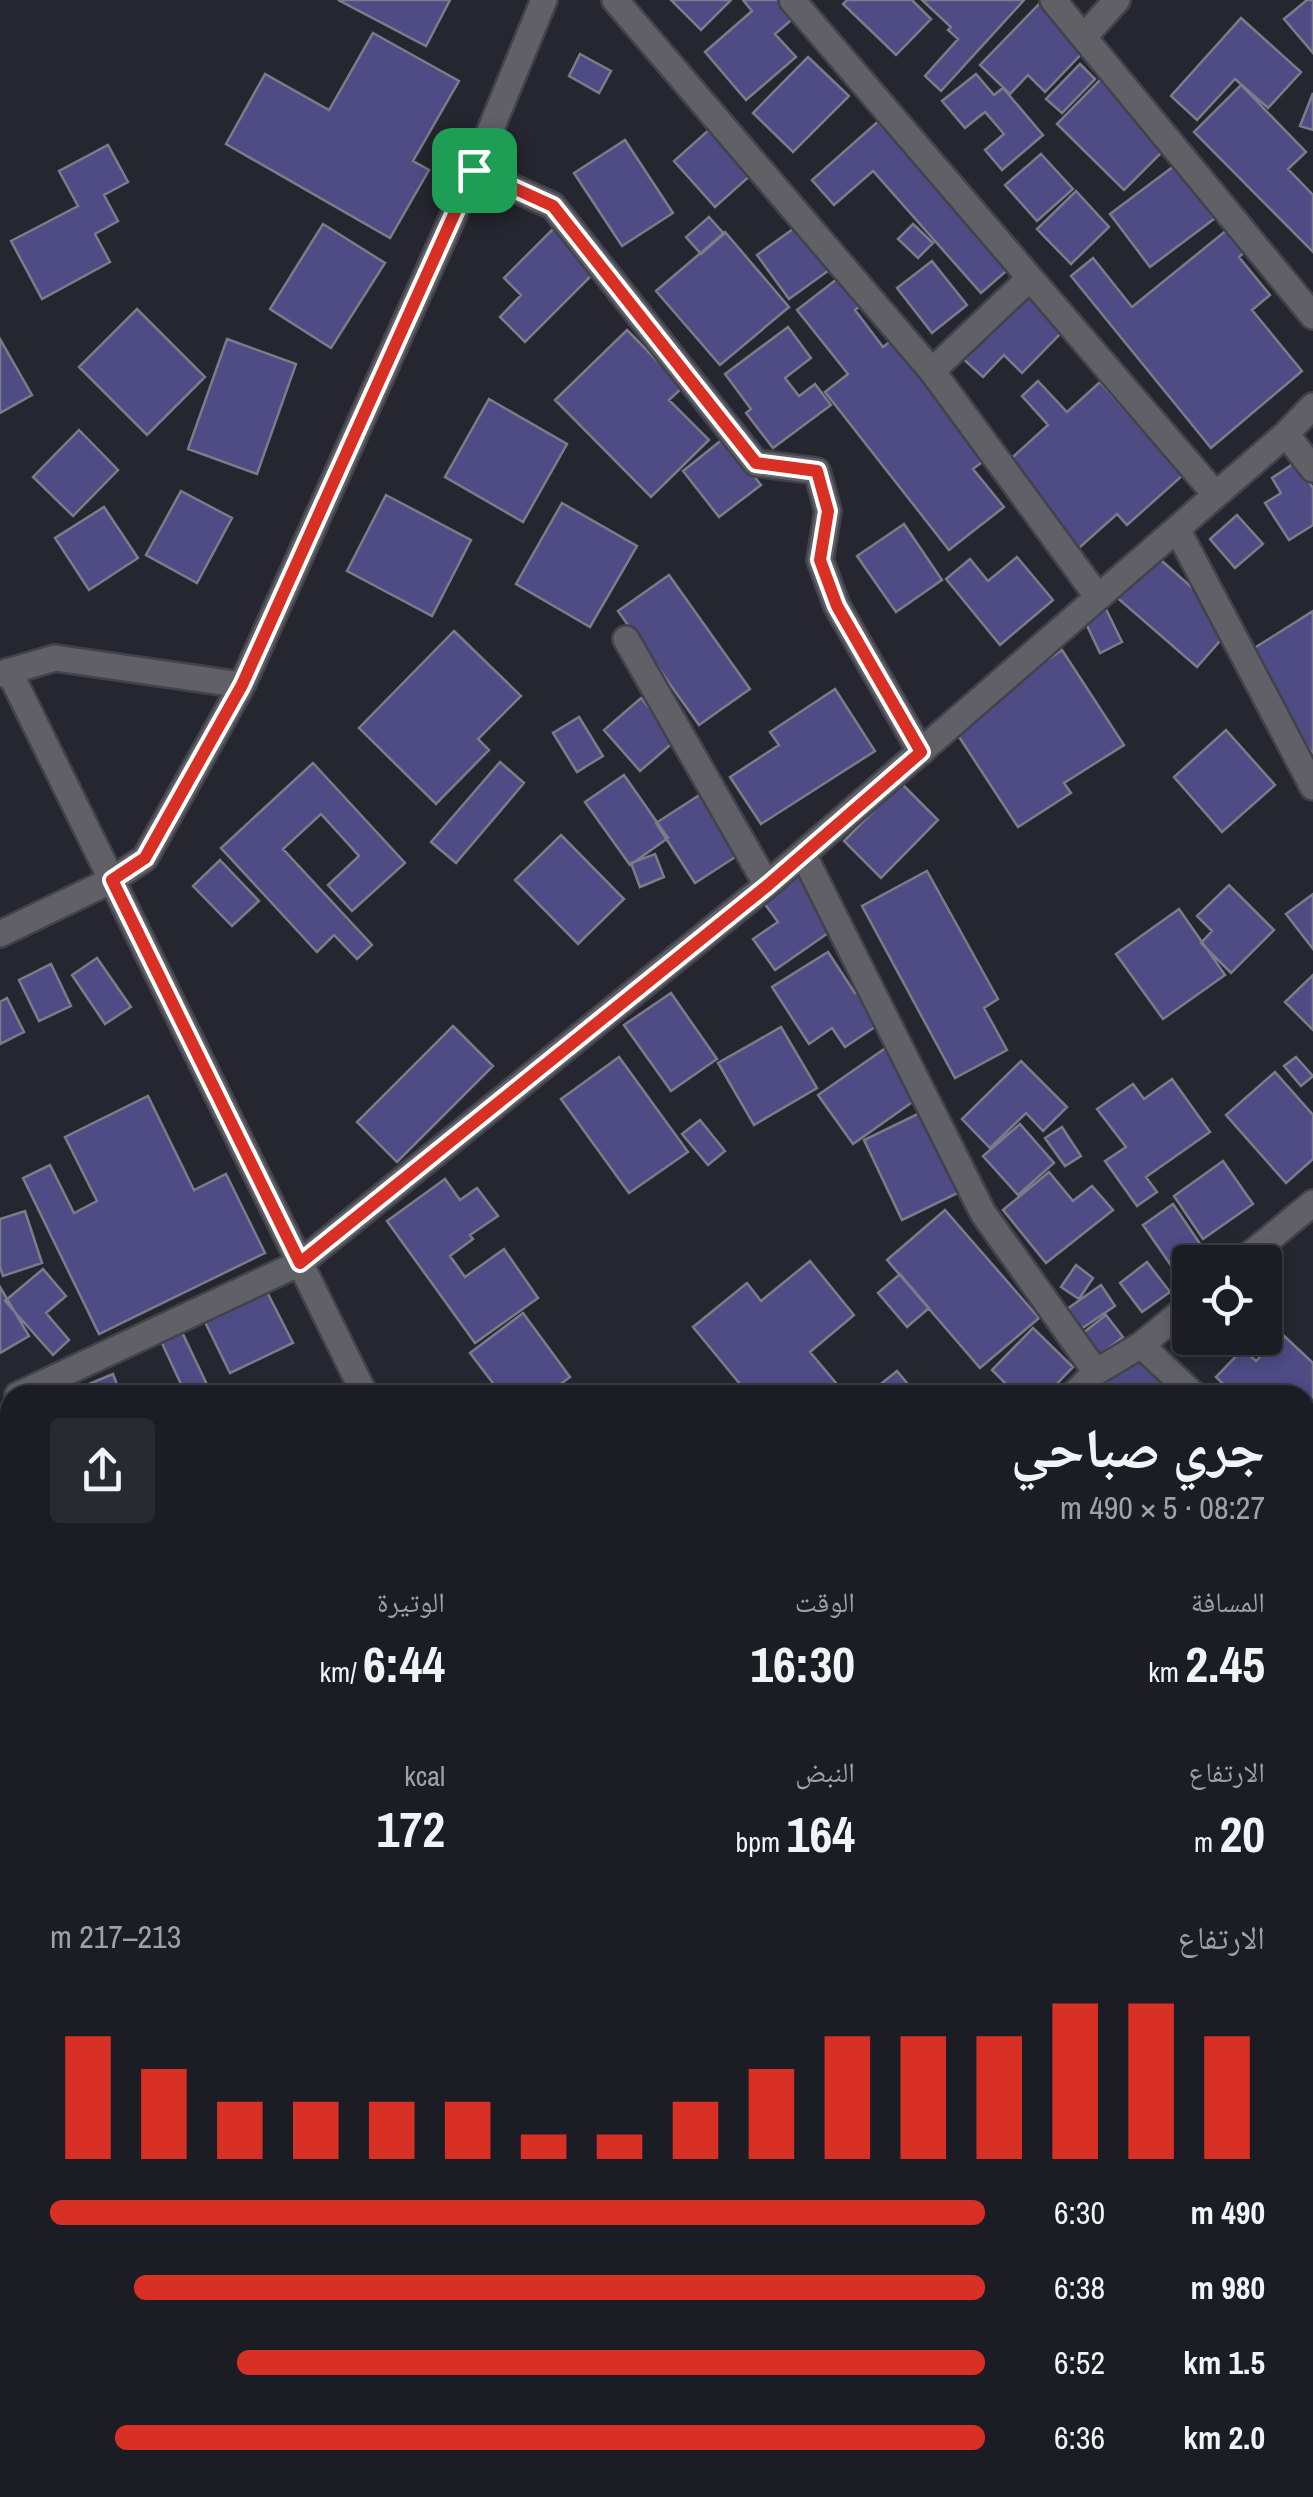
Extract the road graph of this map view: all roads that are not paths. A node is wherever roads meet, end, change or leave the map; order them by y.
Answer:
1 (544, 0) edge
2 (615, 0) edge
3 (792, 0) edge
4 (1053, 0) edge
5 (1117, 0) edge
6 (1084, 37) junction
7 (474, 170) junction
8 (1030, 278) junction
9 (1313, 316) edge
10 (932, 371) junction
11 (1313, 406) edge
12 (1286, 434) junction
13 (1313, 469) edge
14 (1216, 495) junction
15 (1177, 528) junction
16 (1098, 597) junction
17 (626, 639) dead end
18 (5, 673) edge
19 (242, 685) junction
20 (921, 752) junction
21 (1313, 788) edge
22 (804, 854) junction
23 (112, 880) junction
24 (768, 885) junction
25 (0, 934) edge
26 (1313, 1203) edge
27 (1262, 1245) edge
28 (300, 1263) junction
29 (1172, 1319) edge
30 (1140, 1345) junction
31 (1096, 1372) junction
32 (39, 1385) edge
33 (360, 1385) edge
34 (1083, 1385) edge
35 (1183, 1385) edge

1 - 7 street
2 - 10 street
3 - 8 street
4 - 6 street
5 - 6 street
6 - 9 street
7 - 19 street
7 - 20 street
8 - 10 street
8 - 14 street
10 - 16 street
11 - 12 street
12 - 13 street
12 - 14 street
14 - 15 street
15 - 16 street
15 - 21 street
16 - 20 street
17 - 24 street
18 - 19 street
18 - 23 street
19 - 23 street
20 - 22 street
22 - 24 street
22 - 31 street
23 - 25 street
23 - 28 street
24 - 28 street
26 - 27 street
28 - 32 street
28 - 33 street
29 - 30 street
30 - 31 street
30 - 35 street
31 - 34 street

